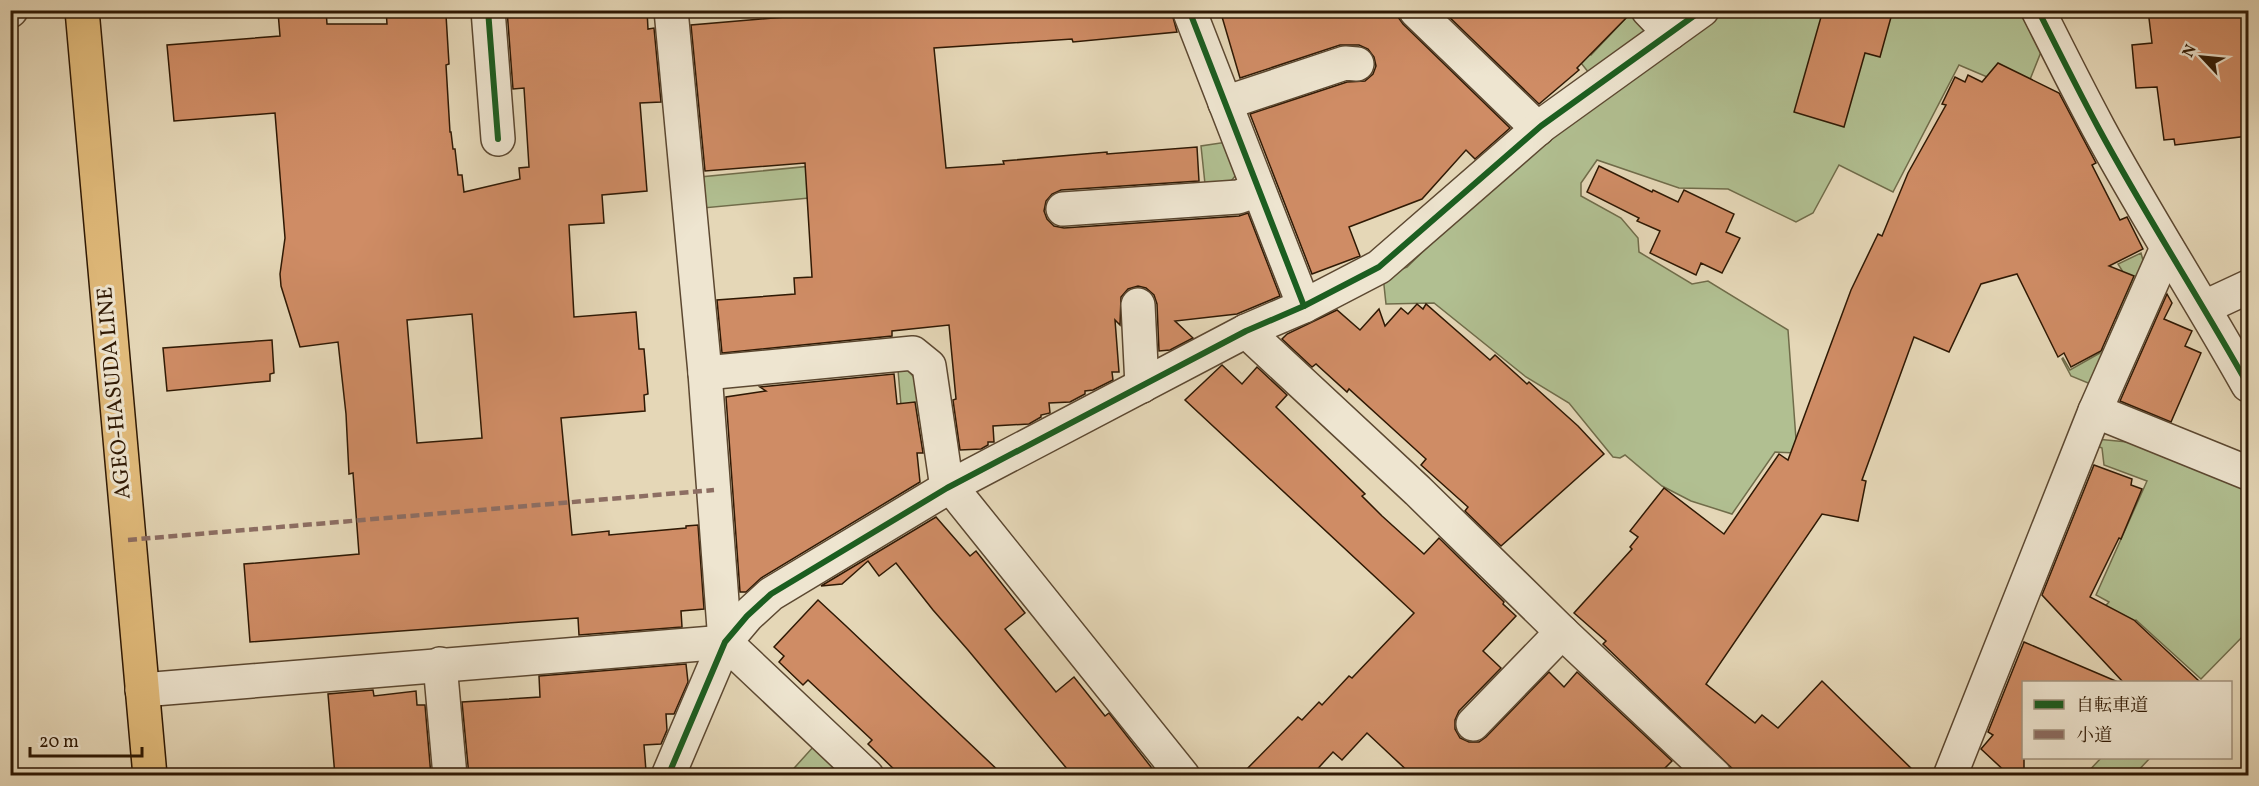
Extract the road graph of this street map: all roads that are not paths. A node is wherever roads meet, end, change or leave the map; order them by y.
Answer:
1 (82, 10) edge
2 (488, 10) edge
3 (671, 10) edge
4 (1189, 10) edge
5 (1702, 10) edge
6 (2038, 10) edge
7 (1416, 11) edge
8 (1659, 22) edge
9 (1357, 64) dead end
10 (1225, 103) junction
11 (1538, 129) junction
12 (498, 139) dead end
13 (1258, 190) junction
14 (1063, 209) dead end
15 (2167, 248) junction
16 (2248, 287) edge
17 (1138, 305) dead end
18 (1304, 306) junction
19 (2205, 307) junction
20 (1246, 331) junction
21 (705, 373) junction
22 (2248, 385) edge
23 (1142, 386) junction
24 (2095, 411) junction
25 (2248, 473) edge
26 (949, 487) junction
27 (1562, 632) junction
28 (725, 642) junction
29 (440, 664) junction
30 (142, 690) junction
31 (1473, 724) dead end
32 (1710, 774) edge
33 (667, 775) edge
34 (150, 776) edge
35 (450, 776) edge
36 (867, 776) edge
37 (1183, 776) edge
38 (1950, 776) edge

1 - 30 main road, AGEO-HASUDA LINE
2 - 12 street
3 - 21 street
4 - 10 street
5 - 8 street
6 - 15 street
7 - 11 street
8 - 11 street
9 - 10 street
10 - 13 street
11 - 18 street
13 - 14 street
13 - 18 street
15 - 19 street
15 - 24 street
16 - 19 street
17 - 23 street
18 - 20 street
19 - 22 street
20 - 23 street
20 - 27 street
21 - 26 street
21 - 28 street
23 - 26 street
24 - 25 street
24 - 38 street
26 - 28 street
26 - 37 street
27 - 31 street
27 - 32 street
28 - 29 street
28 - 33 street
28 - 36 street
29 - 30 street
29 - 35 street
30 - 34 main road, AGEO-HASUDA LINE

